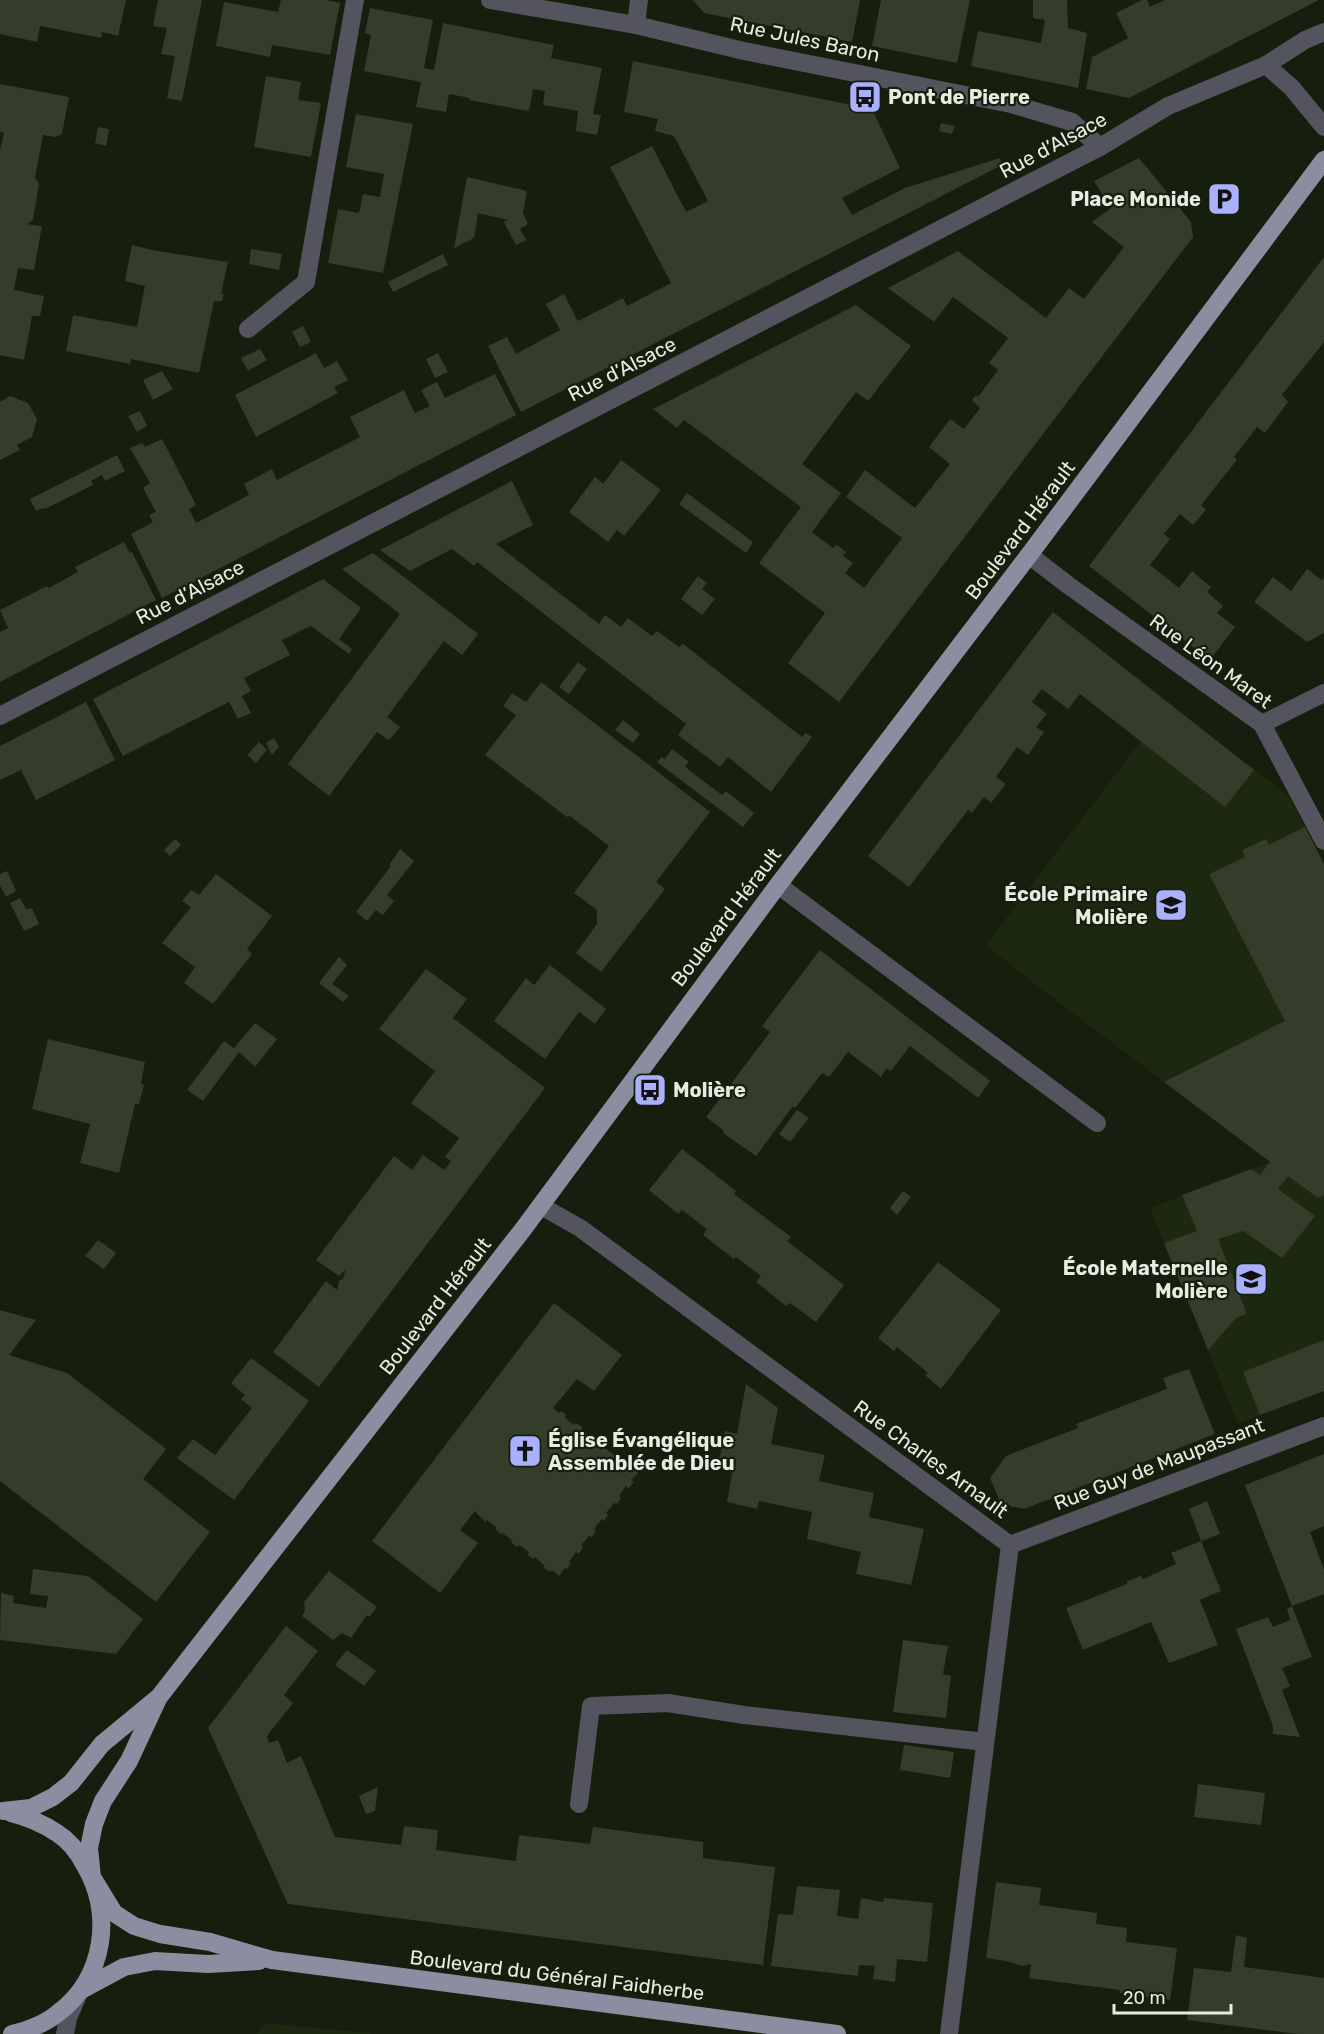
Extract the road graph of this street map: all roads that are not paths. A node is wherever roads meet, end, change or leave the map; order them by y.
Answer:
1 (355, 0) edge
2 (490, 0) edge
3 (639, 0) edge
4 (636, 25) junction
5 (1324, 32) edge
6 (1266, 65) junction
7 (1324, 127) edge
8 (1100, 147) junction
9 (1324, 160) edge
10 (248, 329) dead end
11 (1029, 555) junction
12 (1324, 693) edge
13 (0, 716) edge
14 (1262, 724) junction
15 (1324, 841) edge
16 (777, 885) junction
17 (1097, 1123) dead end
18 (540, 1206) junction
19 (1324, 1426) edge
20 (1010, 1545) junction
21 (159, 1697) junction
22 (985, 1742) junction
23 (579, 1804) dead end
24 (1, 1810) edge
25 (92, 1877) junction
26 (272, 1960) junction
27 (79, 1992) junction
28 (12, 2034) edge
29 (65, 2034) edge
30 (837, 2034) edge
31 (949, 2034) edge

1 - 10 street
2 - 4 street, Rue Jules Baron
3 - 4 street
4 - 8 street, Rue Jules Baron
5 - 6 street, Rue d’Alsace
6 - 7 street
6 - 8 street, Rue d’Alsace
8 - 13 street, Rue d’Alsace
9 - 11 main road, Boulevard Hérault
11 - 14 street, Rue Léon Maret
11 - 16 main road, Boulevard Hérault
12 - 14 street
14 - 15 street, Rue Léon Maret
16 - 17 street
16 - 18 main road, Boulevard Hérault
18 - 20 street, Rue Charles Arnault
18 - 21 main road, Boulevard Hérault
19 - 20 street, Rue Guy de Maupassant
20 - 22 street, Rue Charles Arnault
21 - 24 main road, Boulevard Hérault
21 - 25 main road, Boulevard Hérault
22 - 23 street
22 - 31 street, Rue Charles Arnault
24 - 25 main road
25 - 26 main road, Boulevard du Général Faidherbe
25 - 27 main road
26 - 27 main road, Boulevard du Général Faidherbe
26 - 30 main road, Boulevard du Général Faidherbe
27 - 28 main road
27 - 29 street

